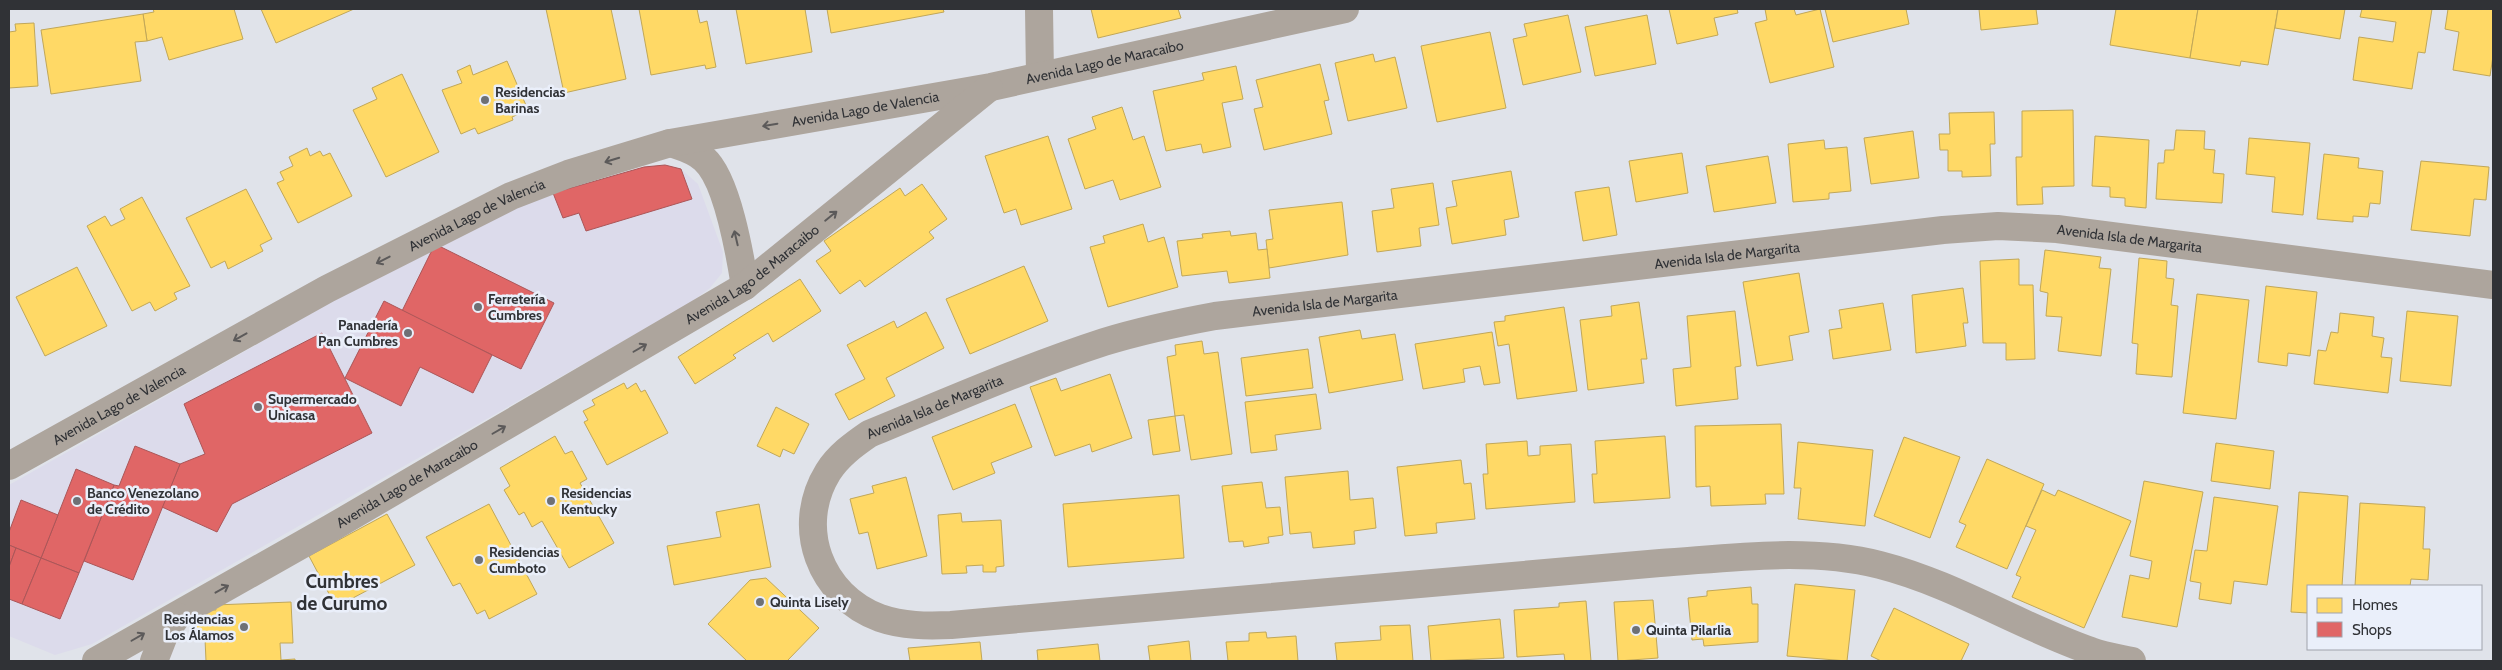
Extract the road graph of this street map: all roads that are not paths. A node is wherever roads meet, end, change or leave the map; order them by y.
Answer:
1 (1039, 9) edge
2 (1345, 9) edge
3 (1040, 76) junction
4 (991, 87) junction
5 (670, 143) junction
6 (745, 286) junction
7 (2493, 286) edge
8 (9, 466) edge
9 (179, 613) junction
10 (96, 661) edge
11 (154, 661) edge
12 (2132, 661) edge

1 - 3 street
2 - 3 street, Avenida Lago de Maracaibo
3 - 4 street, Avenida Lago de Maracaibo
4 -> 5 street, Avenida Lago de Valencia
6 -> 4 street, Avenida Lago de Maracaibo
6 -> 5 street
5 -> 8 street, Avenida Lago de Valencia
9 -> 6 street, Avenida Lago de Maracaibo
7 - 12 street, Avenida Isla de Margarita
10 -> 9 street, Avenida Lago de Maracaibo
9 - 11 street, Avenida Lago de Maracaibo

